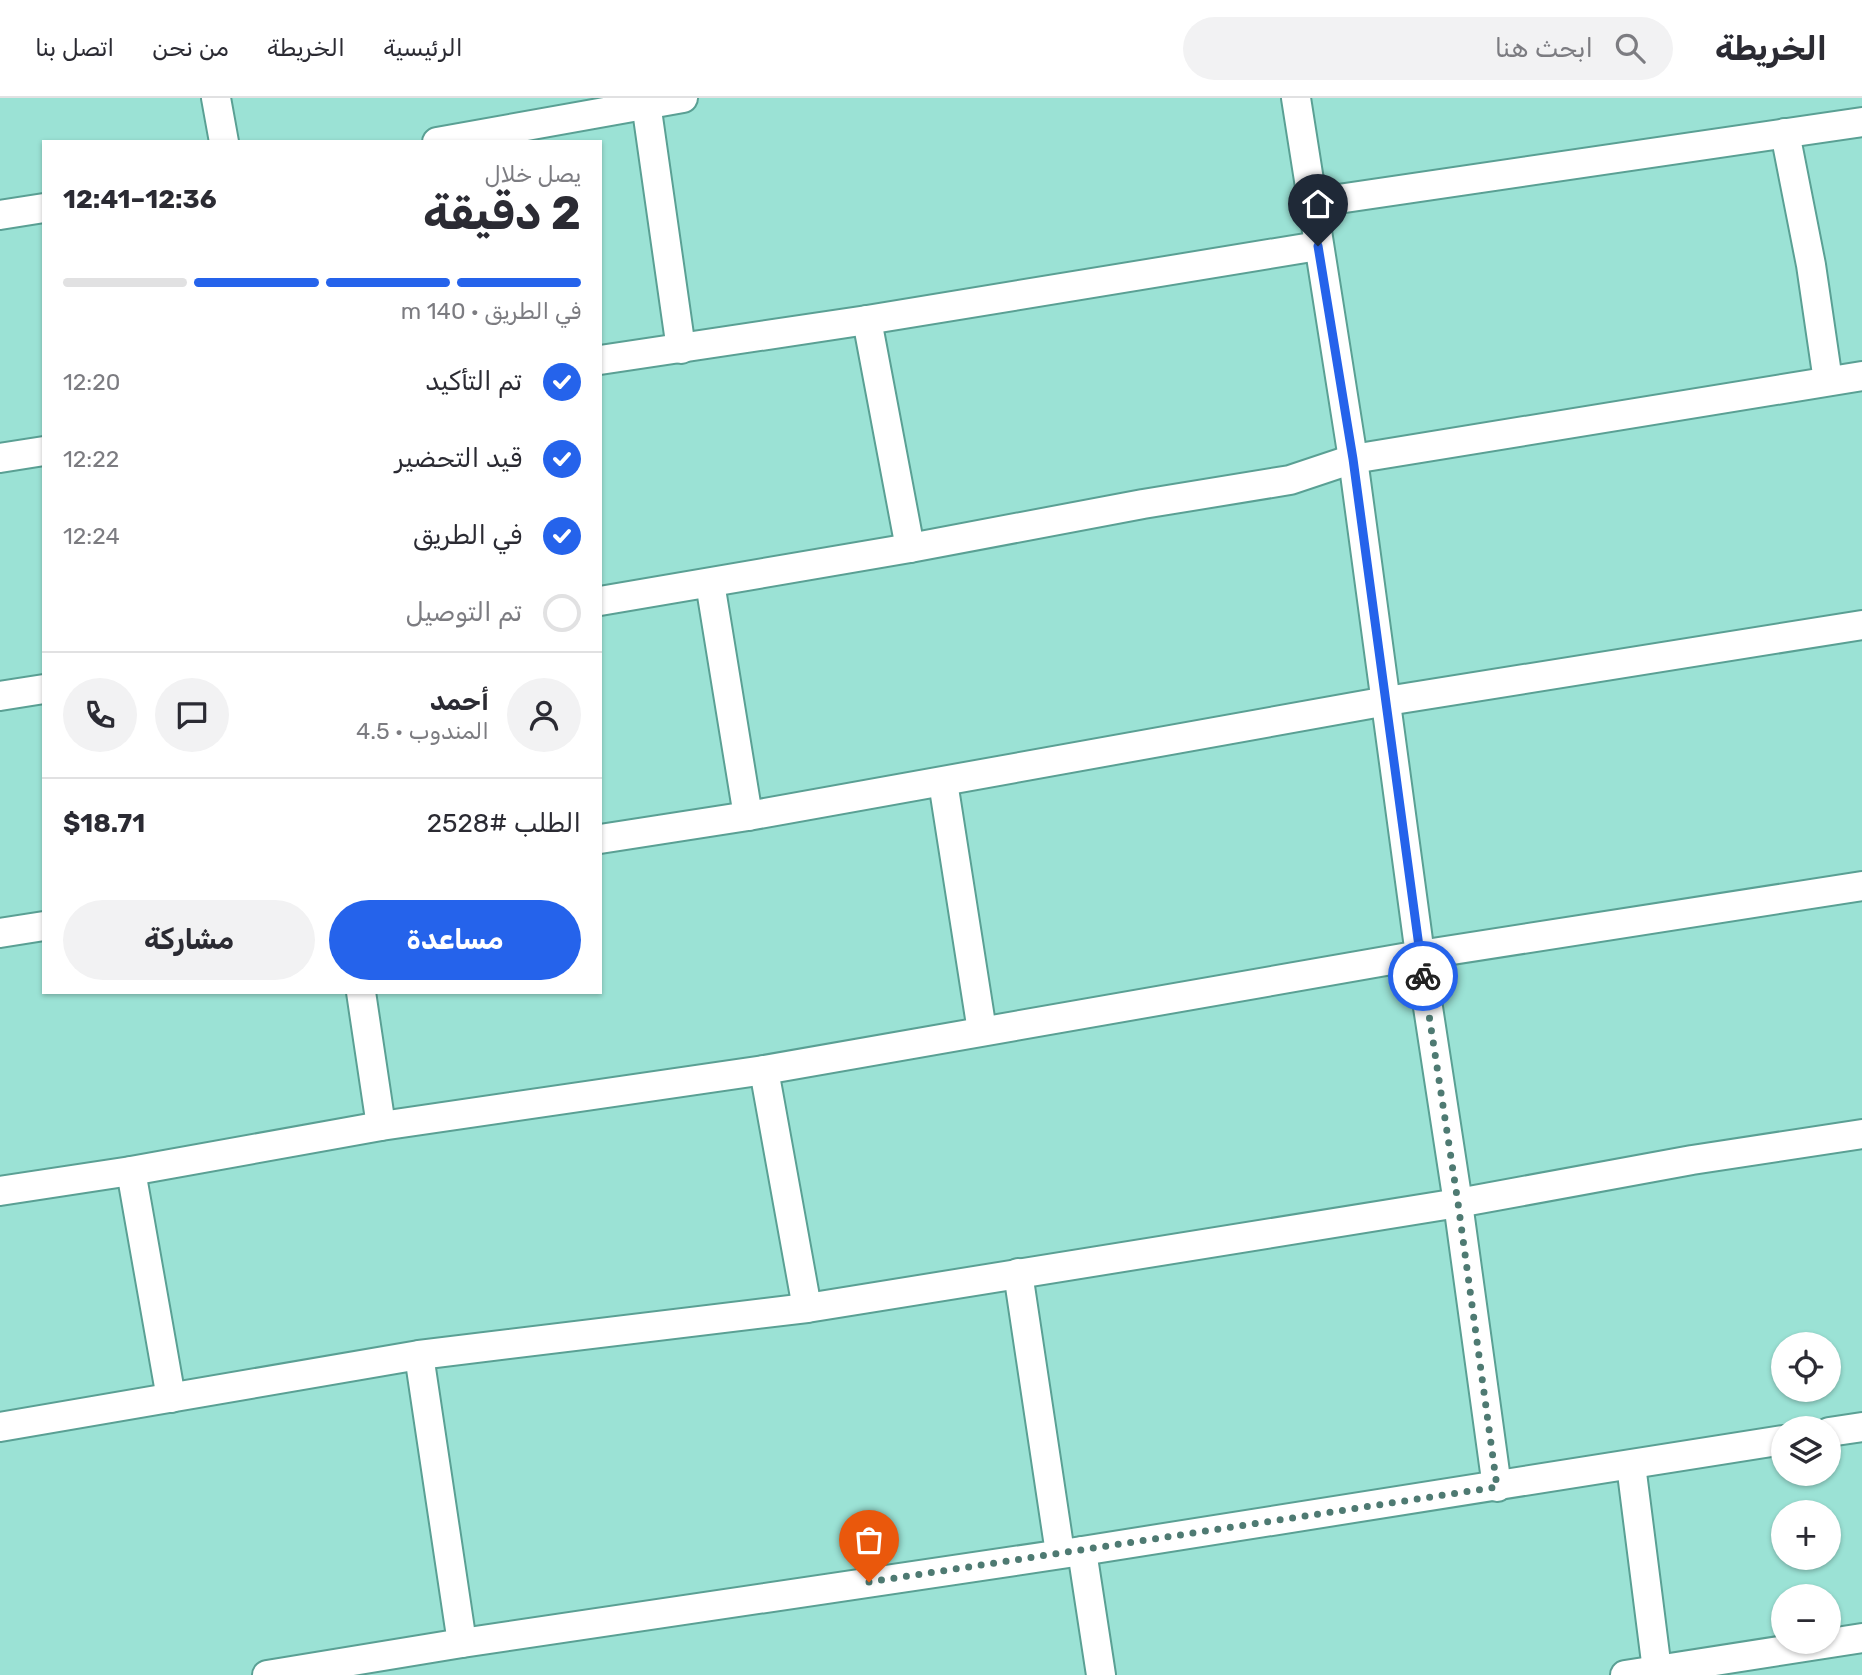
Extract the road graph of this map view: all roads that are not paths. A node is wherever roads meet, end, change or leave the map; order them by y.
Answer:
1 (216, 98) edge
2 (683, 98) edge
3 (1296, 98) edge
4 (646, 103) junction
5 (1862, 122) edge
6 (1785, 133) junction
7 (224, 140) edge
8 (453, 140) edge
9 (1311, 203) junction
10 (42, 208) edge
11 (0, 215) edge
12 (1318, 246) junction
13 (867, 320) junction
14 (681, 349) junction
15 (602, 360) edge
16 (1862, 376) edge
17 (1828, 381) junction
18 (42, 451) edge
19 (0, 458) edge
20 (1353, 459) junction
21 (910, 548) junction
22 (710, 583) junction
23 (602, 601) edge
24 (1862, 625) edge
25 (42, 689) edge
26 (0, 696) edge
27 (1387, 701) junction
28 (943, 782) junction
29 (748, 816) junction
30 (602, 839) edge
31 (1862, 886) edge
32 (42, 926) edge
33 (0, 933) edge
34 (1420, 954) junction
35 (361, 994) edge
36 (982, 1031) junction
37 (764, 1070) junction
38 (381, 1126) junction
39 (1862, 1134) edge
40 (131, 1171) junction
41 (0, 1191) edge
42 (1458, 1203) junction
43 (1018, 1273) junction
44 (807, 1308) junction
45 (419, 1356) junction
46 (171, 1398) junction
47 (0, 1427) edge
48 (1862, 1427) edge
49 (1841, 1430) edge
50 (1771, 1442) edge
51 (1631, 1465) junction
52 (1497, 1487) junction
53 (1071, 1552) junction
54 (1862, 1638) edge
55 (462, 1643) junction
56 (1657, 1670) junction
57 (267, 1675) edge
58 (1101, 1675) edge
59 (1625, 1675) edge

1 - 7 street
2 - 4 street
3 - 9 street
4 - 8 street
4 - 14 street
5 - 6 street
6 - 9 street
6 - 17 street
9 - 12 street
10 - 11 street
12 - 13 street
12 - 20 street
13 - 14 street
13 - 21 street
14 - 15 street
16 - 17 street
17 - 20 street
18 - 19 street
20 - 21 street
20 - 27 street
21 - 22 street
22 - 23 street
22 - 29 street
24 - 27 street
25 - 26 street
27 - 28 street
27 - 34 street
28 - 29 street
28 - 36 street
29 - 30 street
31 - 34 street
32 - 33 street
34 - 36 street
34 - 42 street
35 - 38 street
36 - 37 street
37 - 38 street
37 - 44 street
38 - 40 street
39 - 42 street
40 - 41 street
40 - 46 street
42 - 43 street
42 - 52 street
43 - 44 street
43 - 53 street
44 - 45 street
45 - 46 street
45 - 55 street
46 - 47 street
48 - 49 street
50 - 51 street
51 - 52 street
51 - 56 street
52 - 53 street
53 - 55 street
53 - 58 street
54 - 56 street
55 - 57 street
56 - 59 street

